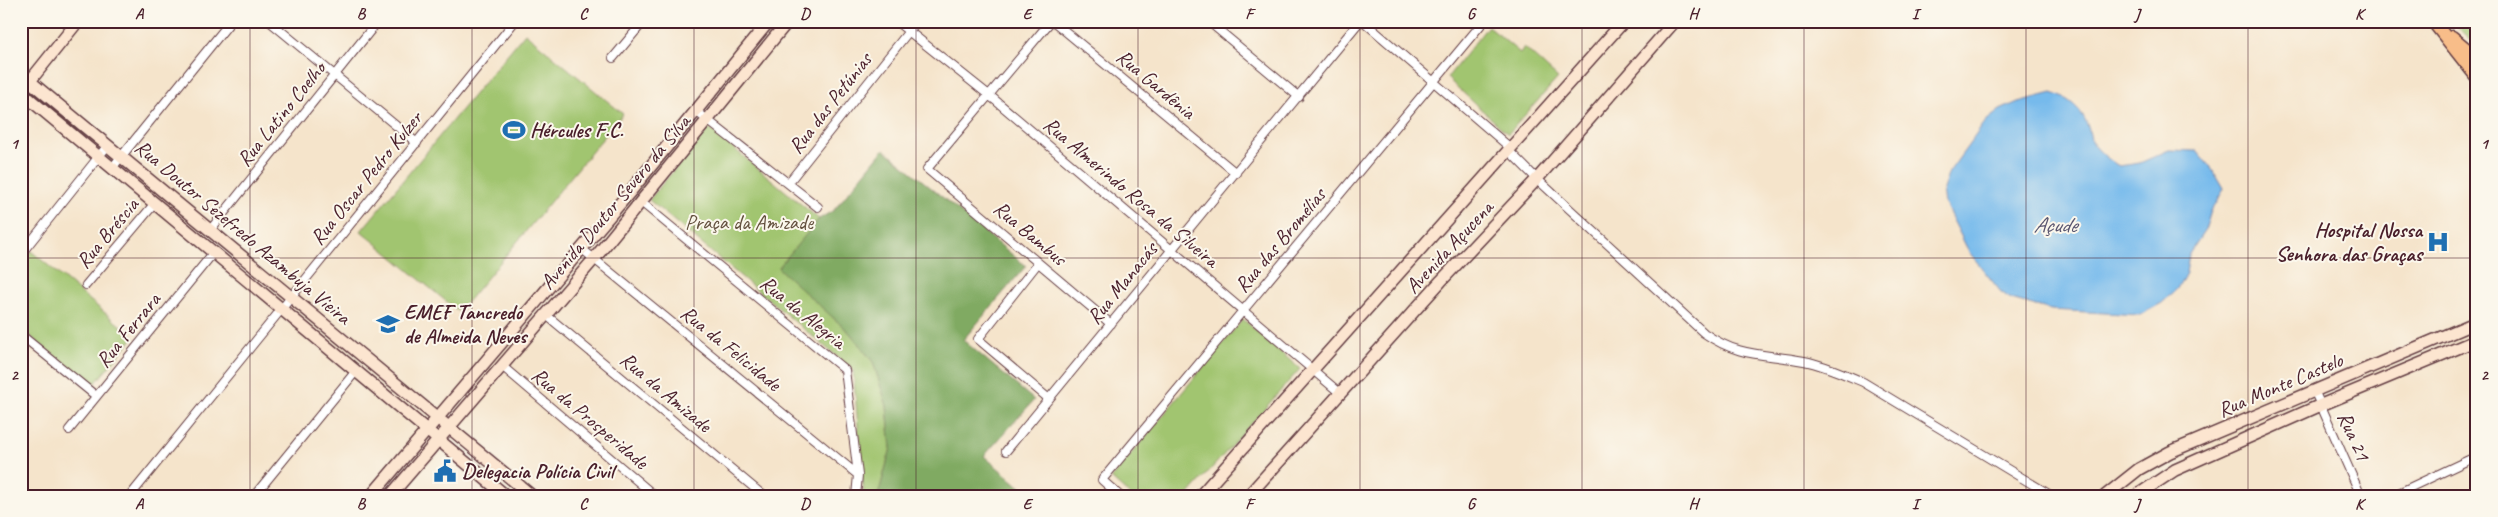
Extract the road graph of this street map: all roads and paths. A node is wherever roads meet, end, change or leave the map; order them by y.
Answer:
1 (78, 21) edge
2 (230, 21) edge
3 (268, 21) edge
4 (378, 21) edge
5 (515, 21) edge
6 (644, 21) edge
7 (769, 21) edge
8 (788, 21) edge
9 (896, 21) edge
10 (916, 21) edge
11 (1052, 21) edge
12 (1208, 21) edge
13 (1362, 21) edge
14 (1484, 21) edge
15 (1624, 21) edge
16 (1675, 21) edge
17 (2435, 23) edge
18 (908, 31) junction
19 (613, 58) dead end
20 (2477, 58) edge
21 (334, 75) junction
22 (26, 77) edge
23 (2477, 77) edge
24 (1434, 80) junction
25 (21, 92) edge
26 (989, 96) junction
27 (1299, 97) junction
28 (696, 111) junction
29 (708, 120) junction
30 (416, 143) junction
31 (108, 145) junction
32 (1510, 152) junction
33 (122, 156) junction
34 (98, 157) junction
35 (112, 168) junction
36 (1236, 173) junction
37 (1537, 180) junction
38 (789, 182) junction
39 (641, 202) junction
40 (155, 203) junction
41 (818, 207) dead end
42 (211, 230) junction
43 (582, 248) junction
44 (1172, 249) junction
45 (214, 252) junction
46 (21, 254) edge
47 (594, 259) junction
48 (1038, 263) junction
49 (86, 285) dead end
50 (292, 296) junction
51 (282, 309) junction
52 (1245, 310) junction
53 (545, 314) junction
54 (2477, 322) edge
55 (1111, 324) junction
56 (21, 335) edge
57 (2477, 340) edge
58 (502, 366) junction
59 (356, 370) junction
60 (1313, 370) junction
61 (2314, 390) junction
62 (1340, 393) junction
63 (96, 396) junction
64 (1049, 399) junction
65 (2321, 405) junction
66 (437, 417) junction
67 (448, 426) junction
68 (69, 430) dead end
69 (427, 430) junction
70 (438, 439) junction
71 (1006, 451) dead end
72 (2477, 456) edge
73 (391, 470) junction
74 (858, 475) junction
75 (403, 479) junction
76 (526, 494) edge
77 (130, 496) edge
78 (254, 496) edge
79 (371, 496) edge
80 (390, 496) edge
81 (506, 496) edge
82 (655, 496) edge
83 (764, 496) edge
84 (856, 496) edge
85 (1120, 496) edge
86 (1200, 496) edge
87 (1248, 496) edge
88 (2052, 496) edge
89 (2105, 496) edge
90 (2136, 496) edge
91 (2361, 496) edge
92 (2392, 496) edge

1 - 22 main road
2 - 33 street
3 - 21 street
4 - 21 street, Rua Latino Coelho
5 - 30 street, Rua Oscar Pedro Kulzer
6 - 19 street
7 - 28 main road, Avenida Doutor Severo da Silva
8 - 29 main road, Avenida Doutor Severo da Silva
9 - 18 street, Rua Almerindo Rosa da Silveira
10 - 18 street, Rua das Petúnias
11 - 26 street
11 - 36 street, Rua Gardênia
12 - 27 street
13 - 24 street
13 - 27 street, Rua Manacás
14 - 24 street, Rua das Bromélias
15 - 32 main road, Avenida Açucena
16 - 37 main road, Avenida Açucena
17 - 20 main road
17 - 23 main road
18 - 26 street, Rua Almerindo Rosa da Silveira
18 - 38 street, Rua das Petúnias
21 - 30 street
21 - 42 street, Rua Latino Coelho
22 - 25 main road
22 - 31 main road, Rua Doutor Sezefredo Azambuja Vieira
24 - 32 street
24 - 52 street, Rua das Bromélias
25 - 34 main road, Rua Doutor Sezefredo Azambuja Vieira
26 - 44 street, Rua Almerindo Rosa da Silveira
26 - 48 street, Rua Bambus
27 - 36 street, Rua Manacás
28 - 29 street
28 - 43 main road, Avenida Doutor Severo da Silva
29 - 38 street
29 - 39 main road, Avenida Doutor Severo da Silva
30 - 50 street, Rua Oscar Pedro Kulzer
31 - 33 main road, Rua Doutor Sezefredo Azambuja Vieira
31 - 34 street
32 - 37 street
32 - 60 main road, Avenida Açucena
33 - 35 street
33 - 42 main road, Rua Doutor Sezefredo Azambuja Vieira
34 - 35 main road, Rua Doutor Sezefredo Azambuja Vieira
34 - 46 street
35 - 40 main road, Rua Doutor Sezefredo Azambuja Vieira
36 - 44 street, Rua Manacás
37 - 62 main road, Avenida Açucena
37 - 88 street
38 - 41 street
39 - 47 main road, Avenida Doutor Severo da Silva
39 - 74 street, Rua da Alegria
40 - 45 main road, Rua Doutor Sezefredo Azambuja Vieira
40 - 49 street, Rua Bréscia
42 - 50 main road, Rua Doutor Sezefredo Azambuja Vieira
43 - 47 street, Rua da Felicidade
43 - 66 main road, Avenida Doutor Severo da Silva
44 - 52 street, Rua Almerindo Rosa da Silveira
44 - 55 street, Rua Manacás
45 - 51 main road, Rua Doutor Sezefredo Azambuja Vieira
45 - 63 street, Rua Ferrara
47 - 53 main road, Avenida Doutor Severo da Silva
47 - 74 street, Rua da Felicidade
48 - 55 street, Rua Bambus
48 - 64 street
50 - 51 street, Rua Oscar Pedro Kulzer
50 - 66 main road, Rua Doutor Sezefredo Azambuja Vieira
51 - 59 main road, Rua Doutor Sezefredo Azambuja Vieira
51 - 77 street, Rua Oscar Pedro Kulzer
52 - 60 street, Rua Almerindo Rosa da Silveira
52 - 85 street, Rua das Bromélias
53 - 58 main road, Avenida Doutor Severo da Silva
53 - 83 street, Rua da Amizade
54 - 61 main road, Rua Monte Castelo
55 - 64 street, Rua Manacás
56 - 63 street
57 - 65 main road, Rua Monte Castelo
58 - 67 main road, Avenida Doutor Severo da Silva
58 - 82 street, Rua da Prosperidade
59 - 69 main road, Rua Doutor Sezefredo Azambuja Vieira
59 - 78 street
60 - 62 street, Rua Almerindo Rosa da Silveira
60 - 86 main road, Avenida Açucena
61 - 65 street, Rua 21
61 - 89 main road, Rua Monte Castelo
62 - 87 main road, Avenida Açucena
63 - 68 street, Rua Ferrara
64 - 71 street, Rua Manacás
65 - 90 main road, Rua Monte Castelo
65 - 91 street, Rua 21
66 - 67 main road, Rua Doutor Sezefredo Azambuja Vieira
66 - 69 main road, Avenida Doutor Severo da Silva
67 - 70 main road, Avenida Doutor Severo da Silva
67 - 76 main road, Rua Doutor Sezefredo Azambuja Vieira
69 - 70 main road, Rua Doutor Sezefredo Azambuja Vieira
69 - 73 main road, Avenida Doutor Severo da Silva
70 - 75 main road, Avenida Doutor Severo da Silva
70 - 81 main road, Rua Doutor Sezefredo Azambuja Vieira
72 - 92 street
73 - 75 main road
73 - 79 main road, Avenida Doutor Severo da Silva
74 - 84 street, Rua da Alegria
75 - 80 main road, Avenida Doutor Severo da Silva

